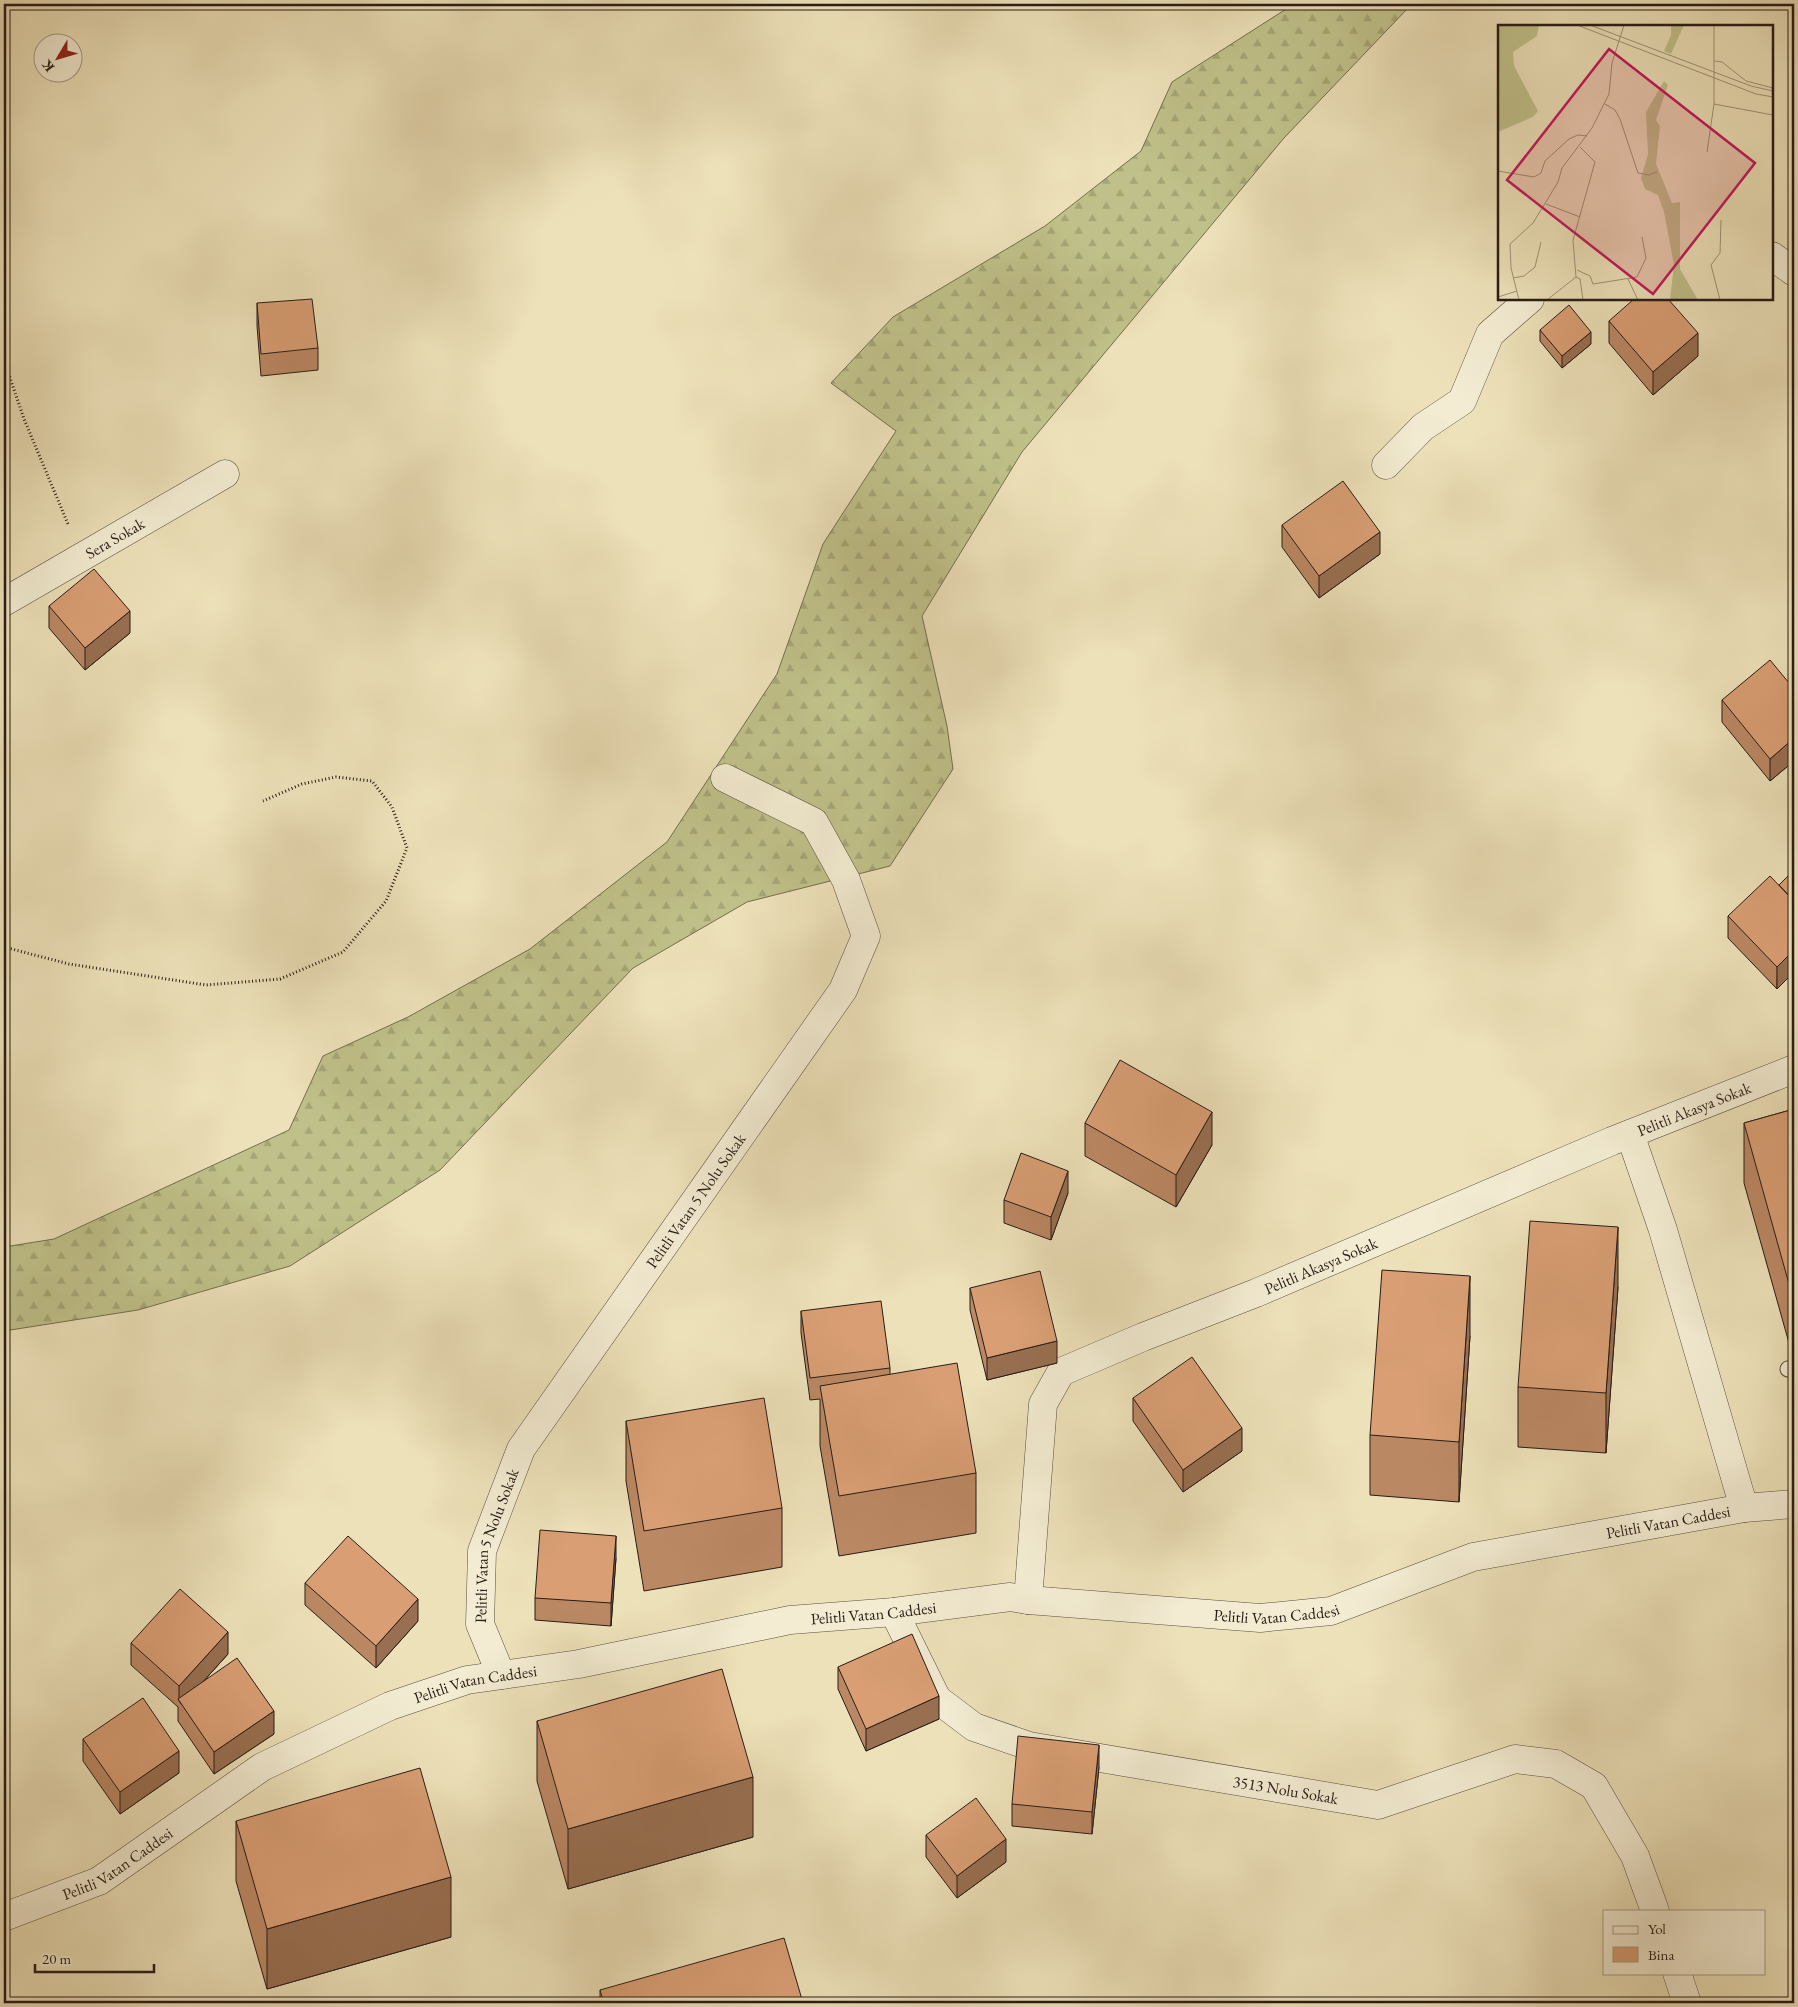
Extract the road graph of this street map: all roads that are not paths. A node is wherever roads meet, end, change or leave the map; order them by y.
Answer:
1 (1773, 257) edge
2 (1794, 272) edge
3 (1529, 300) edge
4 (1386, 465) dead end
5 (225, 474) dead end
6 (4, 602) edge
7 (725, 778) dead end
8 (1794, 1069) edge
9 (1630, 1134) junction
10 (1794, 1504) edge
11 (1744, 1508) junction
12 (1028, 1600) junction
13 (894, 1612) junction
14 (501, 1675) junction
15 (1655, 1910) edge
16 (4, 1917) edge
17 (1677, 1974) edge
18 (1687, 2003) edge

1 - 2 street
3 - 4 street
5 - 6 street, Sera Sokak
7 - 14 street, Pelitli Vatan 5 Nolu Sokak
8 - 9 street, Pelitli Akasya Sokak
9 - 11 street
9 - 12 street, Pelitli Akasya Sokak
10 - 11 street, Pelitli Vatan Caddesi
11 - 12 street, Pelitli Vatan Caddesi
12 - 13 street, Pelitli Vatan Caddesi
13 - 14 street, Pelitli Vatan Caddesi
13 - 15 street, 3513 Nolu Sokak
14 - 16 street, Pelitli Vatan Caddesi
17 - 18 street

